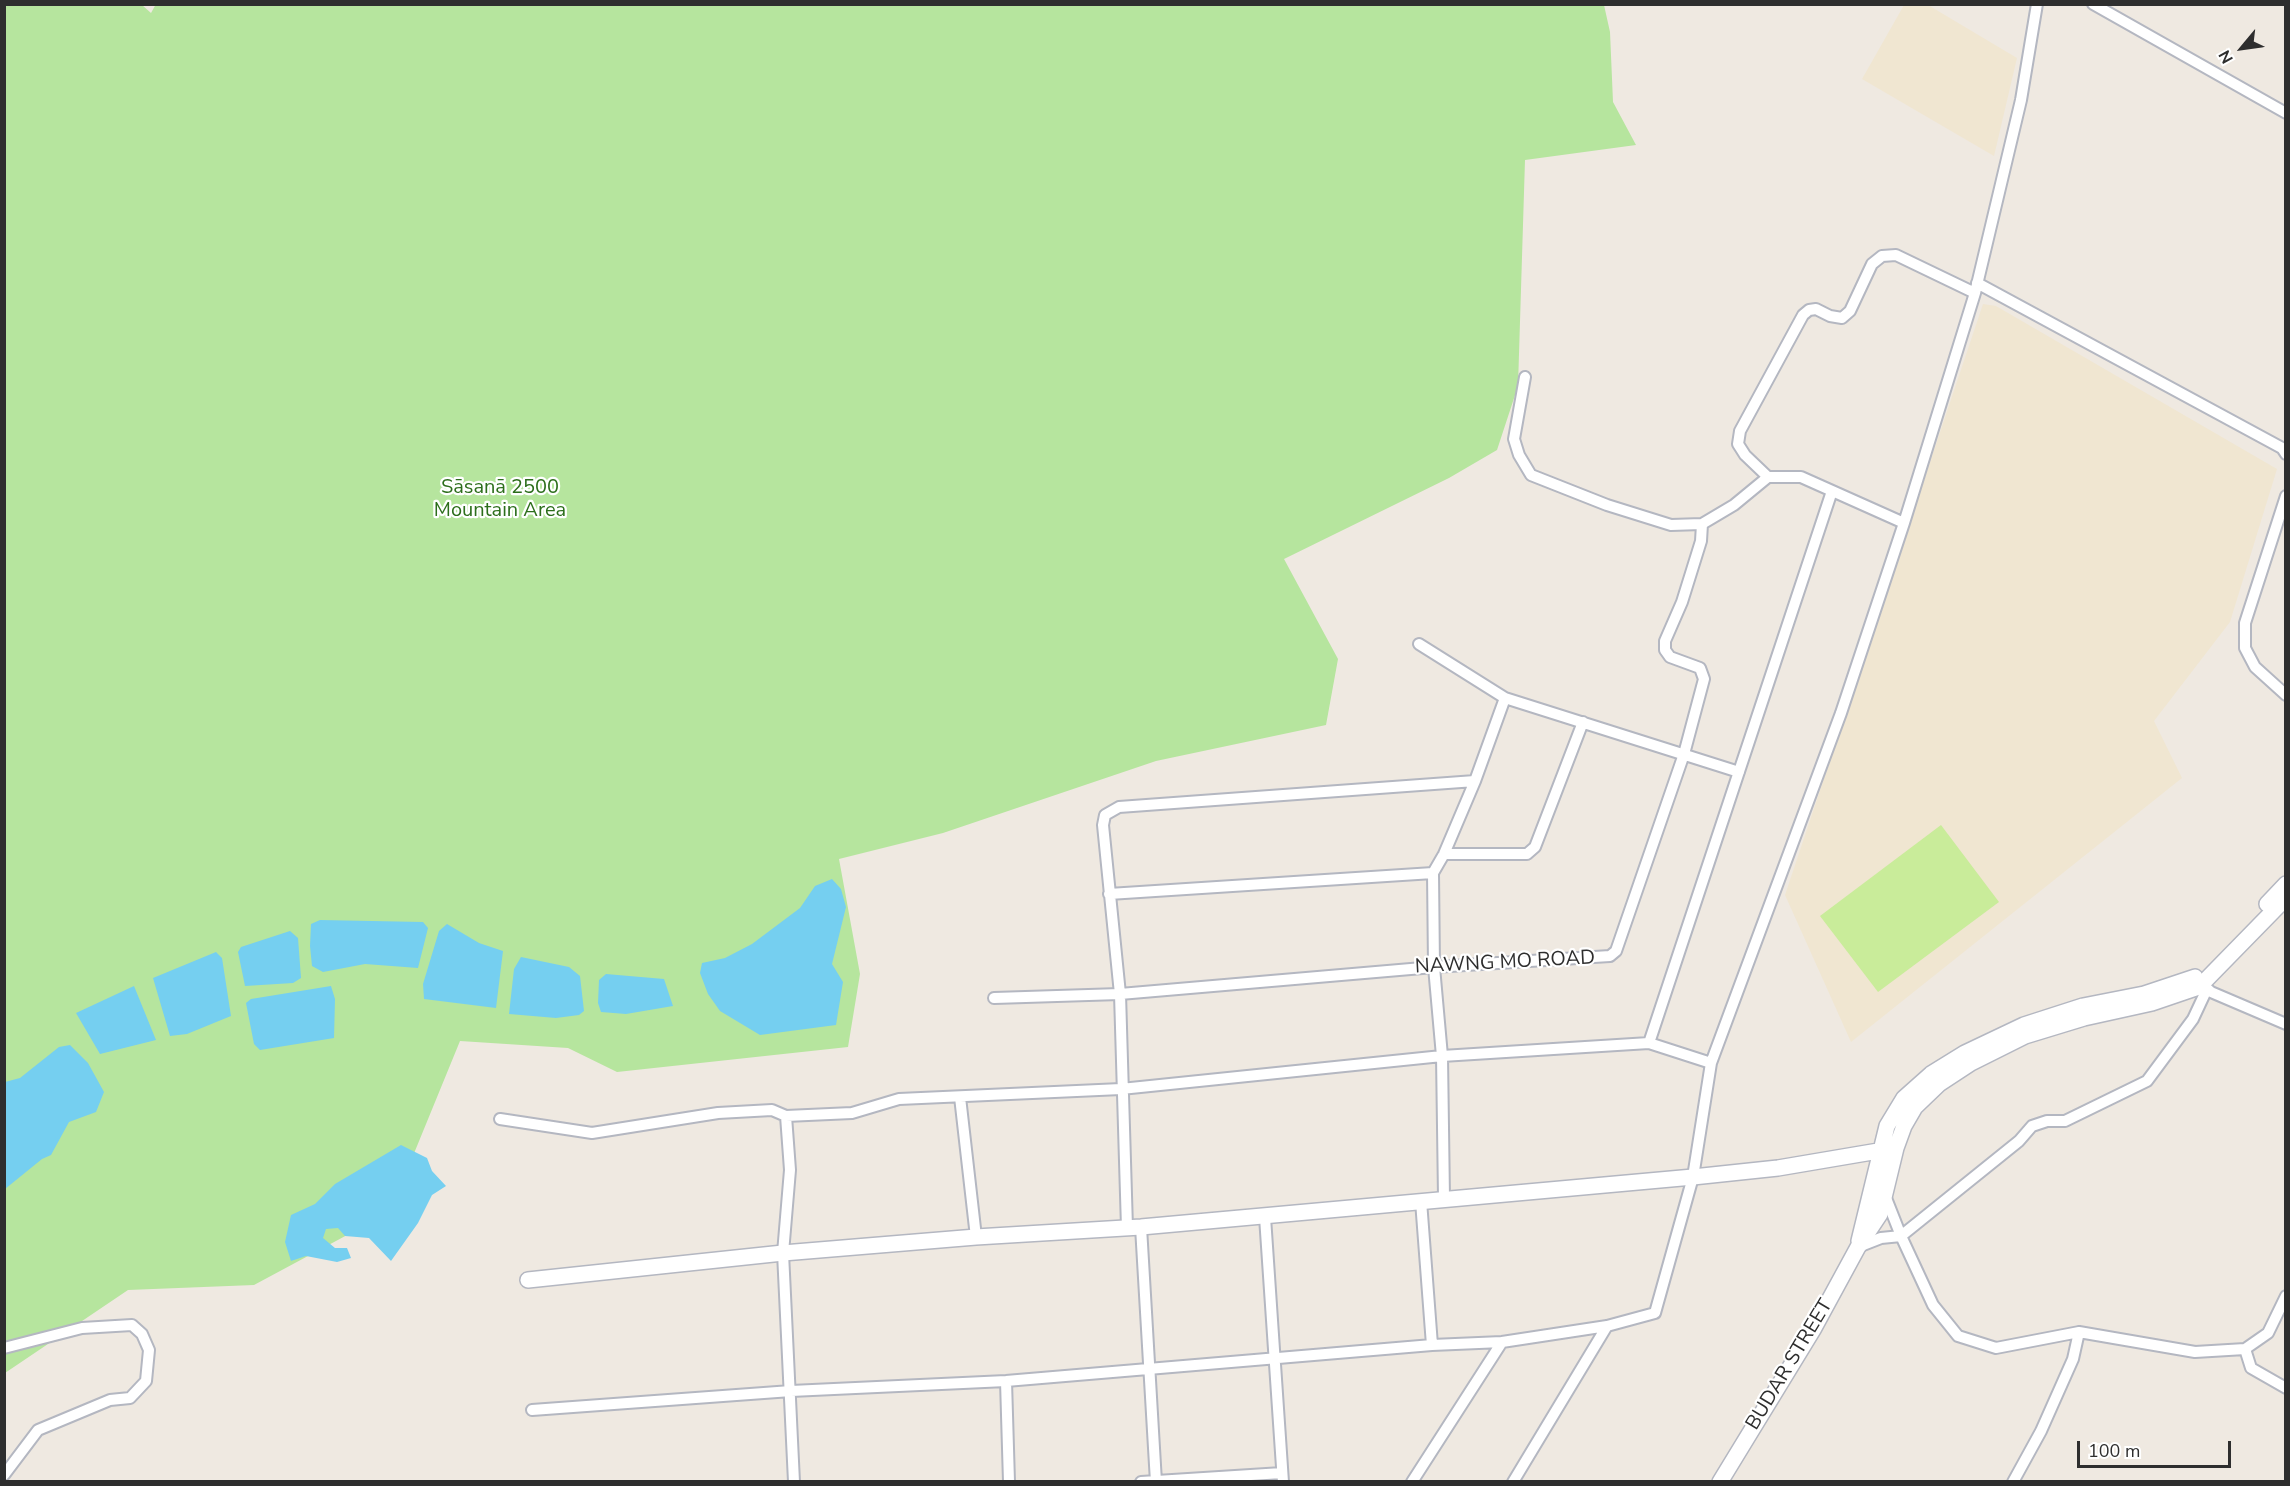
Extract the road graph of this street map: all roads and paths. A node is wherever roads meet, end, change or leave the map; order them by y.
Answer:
1 (2037, 4) edge
2 (2093, 4) edge
3 (2286, 113) edge
4 (1976, 288) junction
5 (1525, 377) dead end
6 (2286, 454) edge
7 (1768, 477) junction
8 (1832, 491) junction
9 (2286, 496) edge
10 (1904, 523) junction
11 (1702, 524) junction
12 (1419, 644) dead end
13 (2286, 694) edge
14 (1505, 698) junction
15 (1583, 722) junction
16 (1684, 754) junction
17 (1739, 772) junction
18 (1475, 781) junction
19 (1444, 854) junction
20 (1433, 873) junction
21 (2286, 884) edge
22 (1109, 894) junction
23 (2286, 898) edge
24 (1434, 967) junction
25 (2201, 984) junction
26 (1120, 994) junction
27 (994, 998) dead end
28 (2286, 1024) edge
29 (1649, 1043) junction
30 (1442, 1056) junction
31 (1711, 1063) junction
32 (1121, 1089) junction
33 (960, 1097) junction
34 (786, 1116) junction
35 (500, 1119) dead end
36 (1889, 1149) junction
37 (1693, 1178) junction
38 (1444, 1198) junction
39 (1886, 1198) junction
40 (1421, 1201) junction
41 (1265, 1217) junction
42 (1134, 1228) junction
43 (976, 1236) junction
44 (1901, 1236) junction
45 (1857, 1247) junction
46 (783, 1253) junction
47 (528, 1280) dead end
48 (2286, 1296) edge
49 (1607, 1326) junction
50 (2079, 1332) junction
51 (1502, 1342) junction
52 (1432, 1345) junction
53 (4, 1348) edge
54 (2245, 1349) junction
55 (1275, 1360) junction
56 (1149, 1369) junction
57 (1006, 1381) junction
58 (2286, 1388) edge
59 (791, 1391) junction
60 (532, 1410) dead end
61 (4, 1475) edge
62 (1282, 1477) edge
63 (1156, 1481) edge
64 (794, 1482) edge
65 (1009, 1482) edge
66 (1141, 1482) edge
67 (1412, 1482) edge
68 (1513, 1482) edge
69 (1720, 1482) edge
70 (2013, 1482) edge

1 - 4 street
2 - 3 street
4 - 6 street
4 - 7 street
4 - 10 street
5 - 11 street
7 - 8 street
7 - 11 street
8 - 10 street
8 - 17 street
9 - 13 street
10 - 31 street
11 - 16 street, NAWNG MO ROAD
12 - 14 street
14 - 15 street
14 - 18 street
15 - 16 street
15 - 19 street
16 - 17 street
16 - 24 street, NAWNG MO ROAD
17 - 29 street
18 - 19 street
18 - 22 street
19 - 20 street
20 - 22 street
20 - 24 street
21 - 25 street
22 - 26 street
23 - 25 street
24 - 26 street, NAWNG MO ROAD
24 - 30 street
25 - 28 street
25 - 36 street
25 - 44 street
26 - 27 street, NAWNG MO ROAD
26 - 32 street
29 - 30 street
29 - 31 street
30 - 32 street
30 - 38 street
31 - 37 street
32 - 33 street
32 - 42 street
33 - 34 street
33 - 43 street
34 - 35 street
34 - 46 street
36 - 37 street
36 - 39 street
36 - 45 street
37 - 38 street
37 - 49 street
38 - 40 street
39 - 44 street
39 - 45 street
40 - 41 street
40 - 52 street
41 - 42 street
41 - 55 street
42 - 43 street
42 - 56 street
43 - 46 street
44 - 45 street
44 - 50 street
45 - 69 street, BUDAR STREET
46 - 47 street
46 - 59 street
48 - 54 street
49 - 51 street
49 - 68 street
50 - 54 street
50 - 70 street
51 - 52 street
51 - 67 street
52 - 55 street
53 - 61 street
54 - 58 street
55 - 56 street
55 - 62 street
56 - 57 street
56 - 63 street
57 - 59 street
57 - 65 street
59 - 60 street
59 - 64 street
62 - 63 street
63 - 66 street

